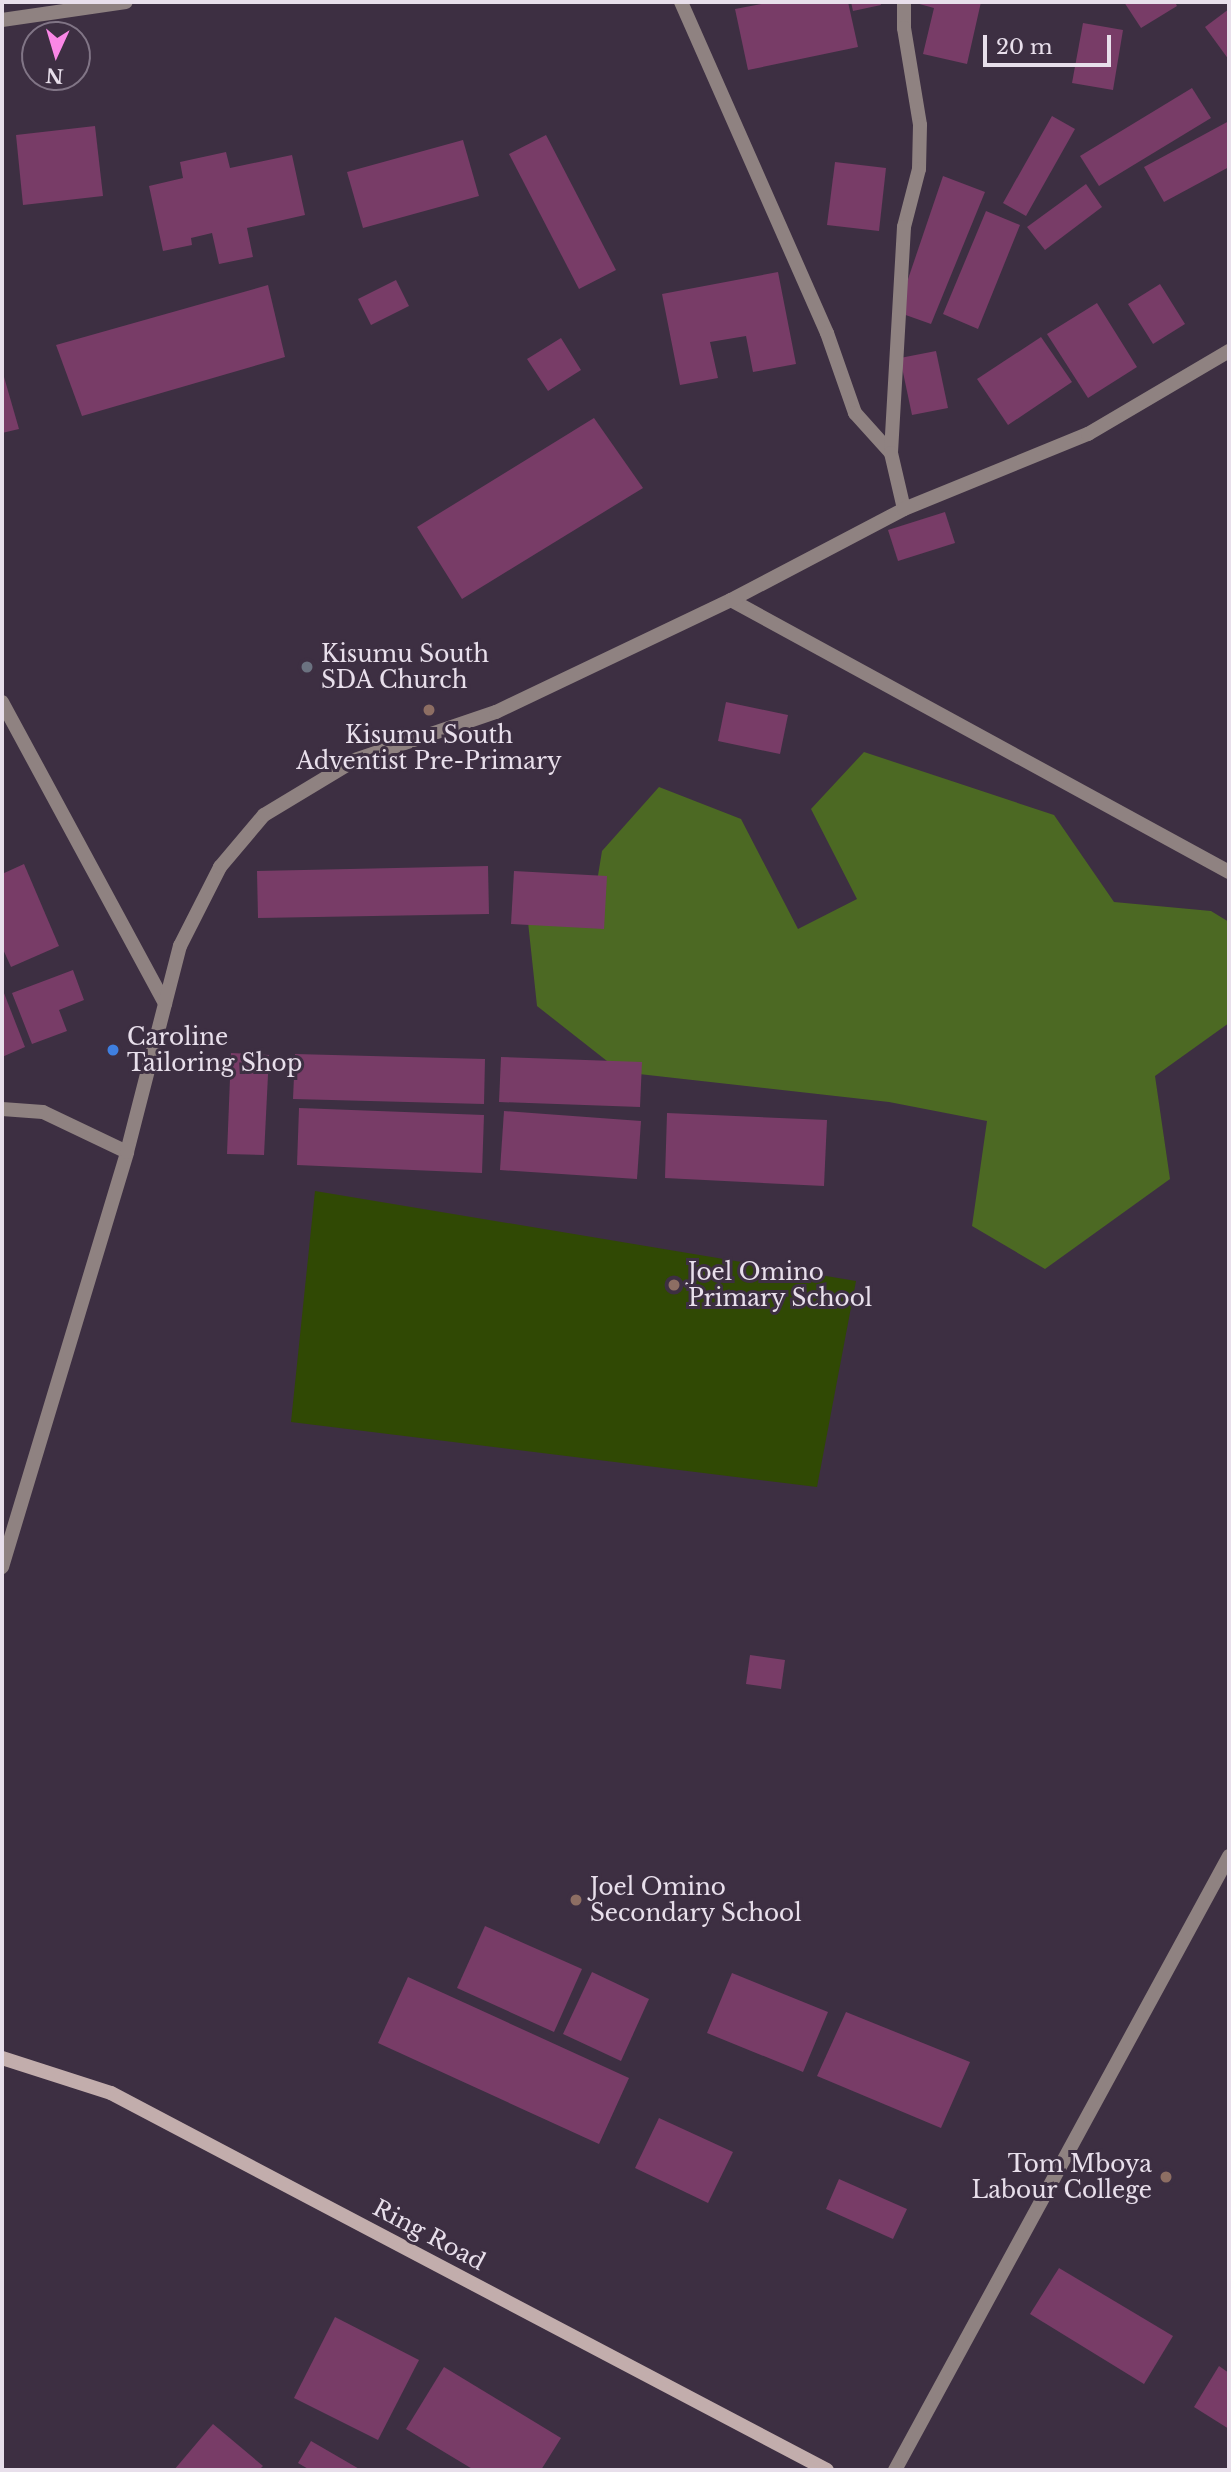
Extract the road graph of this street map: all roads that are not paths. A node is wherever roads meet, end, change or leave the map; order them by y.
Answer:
1 (127, 2) edge
2 (681, 2) edge
3 (904, 2) edge
4 (2, 20) edge
5 (1229, 351) edge
6 (891, 453) junction
7 (904, 509) junction
8 (731, 600) junction
9 (2, 702) edge
10 (1229, 872) edge
11 (165, 1004) junction
12 (2, 1109) edge
13 (127, 1152) junction
14 (2, 1567) edge
15 (1229, 1856) edge
16 (2, 2058) edge
17 (827, 2470) edge
18 (895, 2470) edge

1 - 4 street
2 - 6 street
3 - 6 street
5 - 7 street
6 - 7 street
7 - 8 street
8 - 10 street
8 - 11 street
9 - 11 street
11 - 13 street
12 - 13 street
13 - 14 street
15 - 18 street
16 - 17 main road, Ring Road

